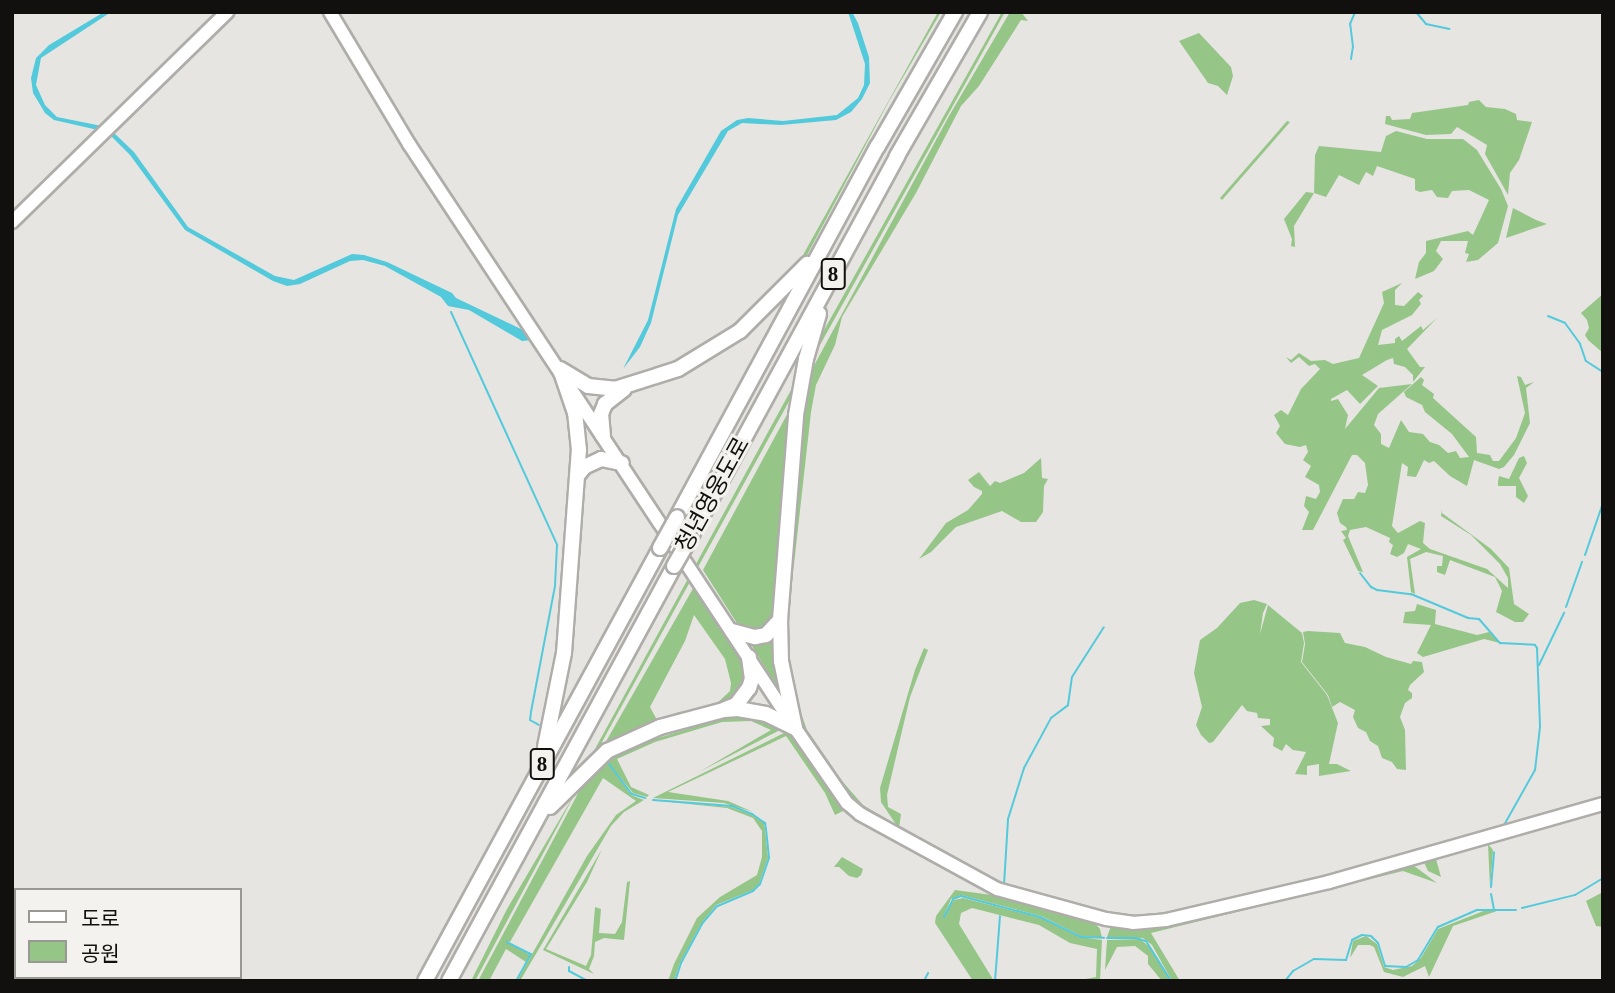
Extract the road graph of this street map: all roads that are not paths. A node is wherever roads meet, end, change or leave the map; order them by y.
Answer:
1 (227, 12) edge
2 (330, 12) edge
3 (955, 12) edge
4 (980, 12) edge
5 (12, 222) edge
6 (830, 235) junction
7 (830, 280) junction
8 (560, 369) junction
9 (628, 387) junction
10 (603, 436) junction
11 (622, 463) junction
12 (577, 476) junction
13 (780, 620) junction
14 (732, 631) junction
15 (749, 657) junction
16 (724, 710) junction
17 (794, 728) junction
18 (530, 786) junction
19 (1603, 804) edge
20 (534, 825) junction
21 (425, 981) edge
22 (449, 981) edge

1 - 5 main road
2 - 8 main road
3 - 6 highway, 청년영웅도로 / 8
4 - 7 highway, 청년영웅도로 / 8
6 - 9 highway
6 - 18 highway, 청년영웅도로 / 8, bridge
7 - 13 highway
7 - 20 highway, 청년영웅도로 / 8, bridge
8 - 9 highway
8 - 10 main road
8 - 12 highway
9 - 10 highway
10 - 11 main road
11 - 12 highway
11 - 14 main road
12 - 18 highway
13 - 14 highway
13 - 17 highway
14 - 15 main road
15 - 16 highway
15 - 17 main road
16 - 17 highway
16 - 20 highway
17 - 19 main road
18 - 21 highway, 청년영웅도로 / 8
20 - 22 highway, 청년영웅도로 / 8

